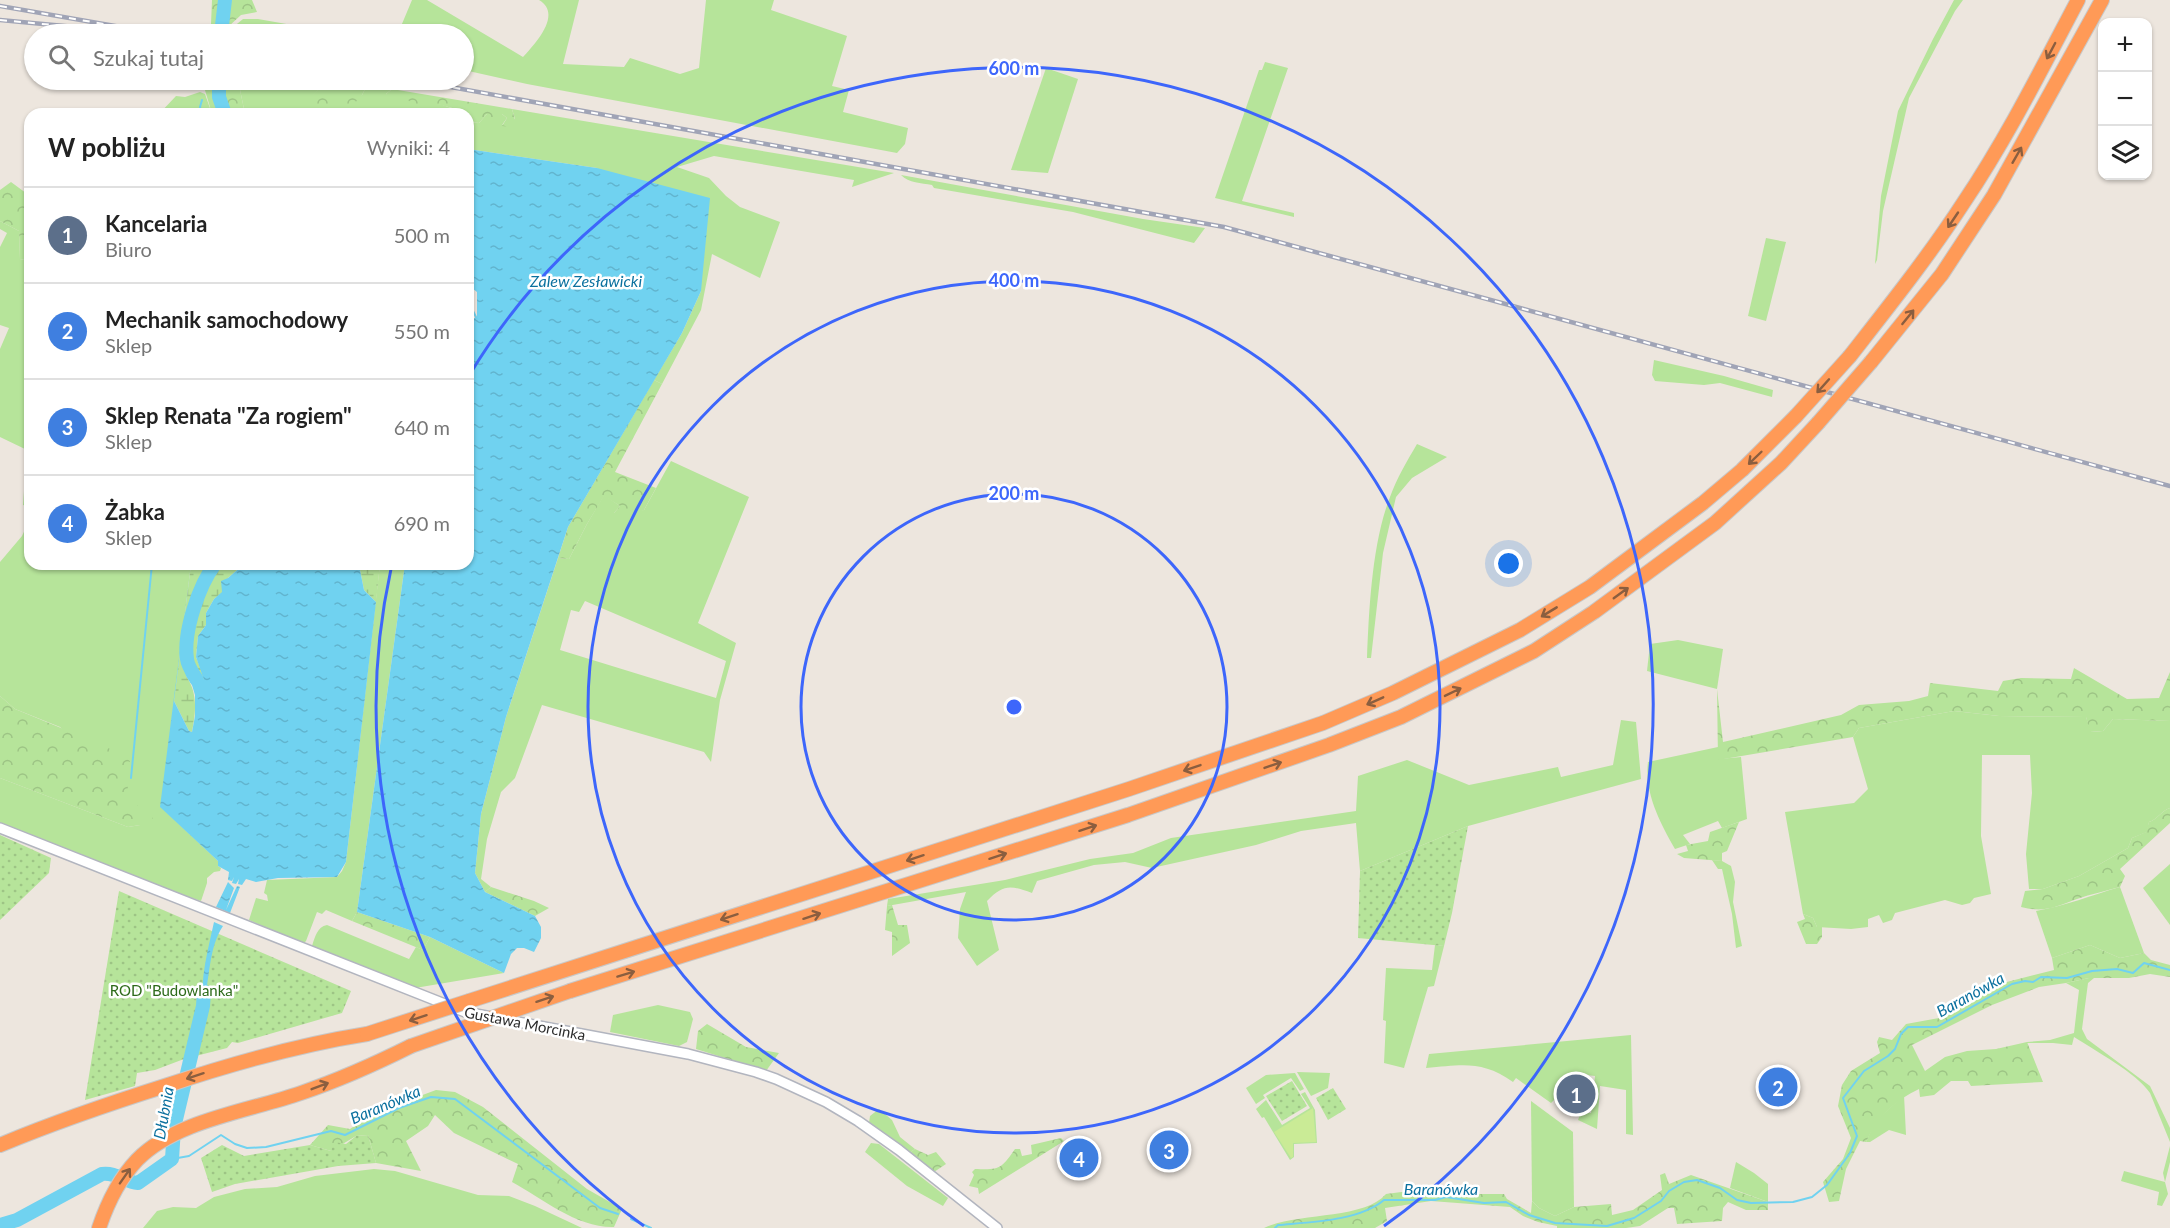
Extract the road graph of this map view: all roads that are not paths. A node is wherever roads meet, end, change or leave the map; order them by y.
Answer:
1 (2078, 0) edge
2 (2102, 0) edge
3 (0, 828) edge
4 (0, 1145) edge
5 (99, 1228) edge
6 (998, 1228) edge

1 -> 4 highway, bridge
5 -> 2 highway, bridge
3 - 6 street, Gustawa Morcinka

